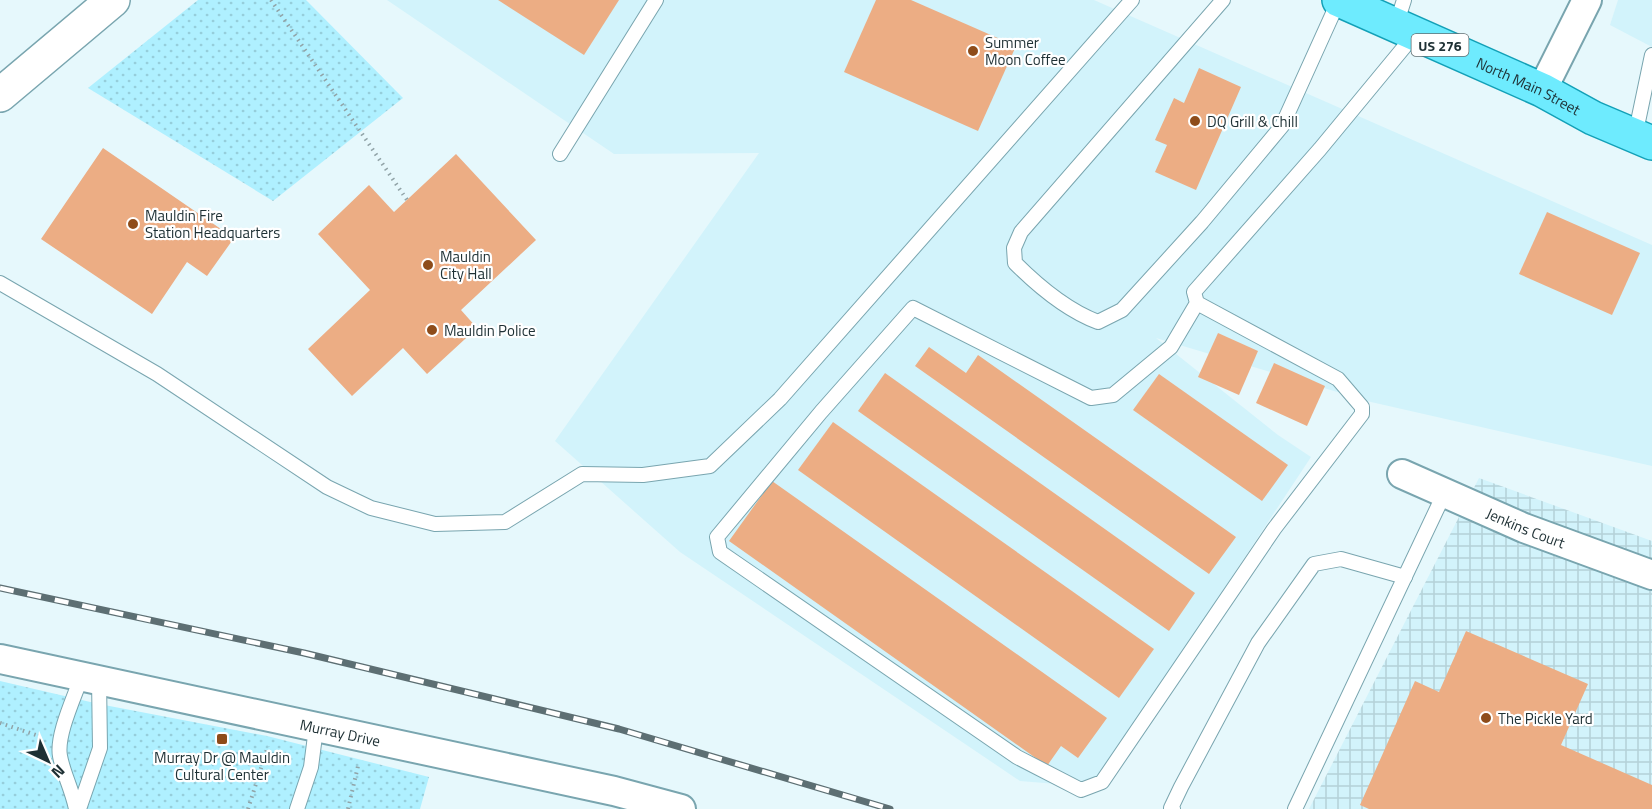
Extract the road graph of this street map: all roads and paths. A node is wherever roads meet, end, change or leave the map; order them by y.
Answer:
1 (113, 0) edge
2 (272, 0) edge
3 (656, 0) edge
4 (1132, 0) edge
5 (1223, 0) edge
6 (1339, 0) edge
7 (1587, 0) edge
8 (1405, 20) edge
9 (1652, 55) edge
10 (1542, 90) junction
11 (0, 95) edge
12 (1644, 140) edge
13 (560, 154) dead end
14 (407, 200) dead end
15 (0, 283) edge
16 (1197, 303) junction
17 (1401, 474) dead end
18 (1444, 494) junction
19 (1652, 575) edge
20 (1405, 577) junction
21 (0, 659) edge
22 (90, 677) junction
23 (0, 723) edge
24 (316, 728) junction
25 (271, 741) dead end
26 (59, 742) junction
27 (359, 758) dead end
28 (77, 809) edge
29 (248, 809) edge
30 (297, 809) edge
31 (348, 809) edge
32 (681, 809) edge
33 (1173, 809) edge
34 (1295, 809) edge

1 - 11 main road
2 - 14 path
3 - 13 lane
4 - 15 lane
5 - 6 lane
6 - 8 main road, North Main Street / US 276
7 - 10 street
8 - 10 main road, North Main Street / US 276
8 - 16 lane
9 - 12 lane
10 - 12 main road, North Main Street / US 276
16 - 16 lane
17 - 18 street, Jenkins Court
18 - 19 street, Jenkins Court
18 - 20 lane
20 - 33 lane
20 - 34 lane
21 - 22 street, Murray Drive
22 - 24 street, Murray Drive
22 - 26 lane
22 - 28 lane
23 - 26 path
24 - 30 lane
24 - 32 street, Murray Drive
25 - 29 path
26 - 28 lane
27 - 31 path

